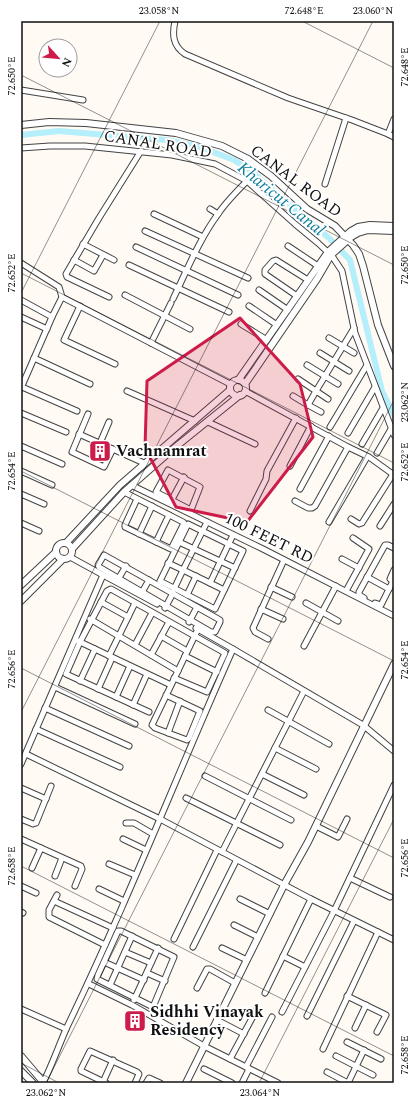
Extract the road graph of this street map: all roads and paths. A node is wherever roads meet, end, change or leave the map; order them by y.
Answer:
1 (175, 21) edge
2 (21, 90) edge
3 (83, 100) dead end
4 (346, 118) junction
5 (394, 119) edge
6 (21, 125) edge
7 (388, 134) junction
8 (394, 137) edge
9 (21, 148) edge
10 (141, 151) junction
11 (247, 181) junction
12 (325, 184) dead end
13 (210, 209) dead end
14 (154, 214) dead end
15 (218, 214) junction
16 (394, 226) edge
17 (145, 231) dead end
18 (394, 231) edge
19 (203, 237) junction
20 (347, 238) junction
21 (83, 244) junction
22 (288, 246) dead end
23 (136, 248) dead end
24 (194, 254) junction
25 (330, 254) junction
26 (103, 255) junction
27 (74, 260) junction
28 (114, 260) dead end
29 (21, 263) edge
30 (129, 265) dead end
31 (318, 266) junction
32 (186, 271) junction
33 (248, 278) dead end
34 (308, 280) junction
35 (178, 288) junction
36 (259, 290) dead end
37 (124, 295) dead end
38 (238, 295) dead end
39 (297, 296) junction
40 (62, 297) junction
41 (109, 297) dead end
42 (21, 300) edge
43 (80, 306) junction
44 (249, 306) dead end
45 (288, 310) junction
46 (229, 312) dead end
47 (21, 316) edge
48 (165, 316) junction
49 (52, 317) junction
50 (242, 324) dead end
51 (278, 325) junction
52 (354, 328) junction
53 (47, 329) junction
54 (190, 329) dead end
55 (329, 338) dead end
56 (267, 340) junction
57 (151, 344) junction
58 (343, 347) junction
59 (320, 353) dead end
60 (354, 353) dead end
61 (34, 358) junction
62 (334, 362) junction
63 (115, 364) dead end
64 (307, 365) dead end
65 (367, 365) junction
66 (394, 366) edge
67 (21, 370) edge
68 (350, 371) dead end
69 (27, 373) junction
70 (325, 377) junction
71 (239, 380) junction
72 (298, 380) dead end
73 (90, 384) dead end
74 (338, 384) dead end
75 (21, 387) edge
76 (230, 387) junction
77 (375, 387) junction
78 (243, 390) junction
79 (127, 391) dead end
80 (316, 391) junction
81 (293, 396) dead end
82 (328, 399) dead end
83 (308, 405) junction
84 (383, 408) junction
85 (77, 410) dead end
86 (21, 412) edge
87 (321, 412) dead end
88 (88, 414) dead end
89 (296, 418) junction
90 (195, 421) junction
91 (109, 422) dead end
92 (208, 422) junction
93 (311, 426) junction
94 (330, 427) dead end
95 (391, 429) junction
96 (66, 432) dead end
97 (348, 433) dead end
98 (79, 434) junction
99 (394, 435) edge
100 (329, 436) junction
101 (100, 443) junction
102 (255, 444) dead end
103 (362, 444) dead end
104 (21, 446) edge
105 (348, 447) junction
106 (113, 449) junction
107 (377, 453) dead end
108 (366, 457) junction
109 (62, 464) dead end
110 (144, 464) junction
111 (290, 466) dead end
112 (21, 471) edge
113 (393, 475) edge
114 (184, 477) junction
115 (52, 485) dead end
116 (131, 485) junction
117 (300, 489) dead end
118 (124, 492) junction
119 (21, 494) edge
120 (137, 499) junction
121 (295, 501) dead end
122 (171, 503) junction
123 (44, 504) dead end
124 (394, 504) edge
125 (152, 506) junction
126 (250, 511) dead end
127 (169, 515) junction
128 (351, 519) dead end
129 (207, 522) junction
130 (330, 522) dead end
131 (21, 523) edge
132 (380, 526) dead end
133 (39, 531) dead end
134 (203, 531) junction
135 (139, 534) junction
136 (233, 535) junction
137 (353, 538) dead end
138 (156, 542) junction
139 (179, 542) junction
140 (66, 543) junction
141 (229, 544) junction
142 (394, 548) edge
143 (72, 549) junction
144 (194, 549) junction
145 (56, 552) junction
146 (70, 557) junction
147 (63, 559) junction
148 (342, 559) dead end
149 (284, 560) junction
150 (220, 562) junction
151 (168, 563) junction
152 (126, 566) junction
153 (235, 568) junction
154 (359, 568) junction
155 (183, 570) junction
156 (394, 570) edge
157 (103, 575) junction
158 (196, 576) junction
159 (367, 577) junction
160 (118, 580) junction
161 (150, 580) junction
162 (394, 582) edge
163 (210, 583) junction
164 (21, 585) edge
165 (336, 586) junction
166 (271, 587) junction
167 (389, 589) junction
168 (224, 590) junction
169 (174, 591) junction
170 (346, 591) junction
171 (141, 594) junction
172 (187, 595) junction
173 (292, 597) dead end
174 (21, 601) edge
175 (101, 602) junction
176 (135, 603) junction
177 (306, 603) dead end
178 (166, 607) junction
179 (198, 607) junction
180 (261, 609) junction
181 (322, 612) junction
182 (152, 613) junction
183 (394, 616) edge
184 (85, 617) junction
185 (128, 617) junction
186 (283, 619) dead end
187 (92, 620) junction
188 (338, 620) dead end
189 (190, 621) junction
190 (169, 622) junction
191 (198, 629) junction
192 (118, 636) junction
193 (161, 636) junction
194 (195, 636) junction
195 (268, 639) dead end
196 (77, 641) junction
197 (135, 645) junction
198 (304, 646) dead end
199 (95, 649) junction
200 (233, 649) junction
201 (186, 654) junction
202 (150, 655) junction
203 (110, 657) junction
204 (394, 664) edge
205 (130, 666) junction
206 (178, 671) junction
207 (217, 672) junction
208 (392, 673) edge
209 (147, 674) junction
210 (174, 678) junction
211 (80, 681) junction
212 (171, 685) junction
213 (54, 687) junction
214 (98, 689) junction
215 (304, 691) junction
216 (166, 695) junction
217 (116, 697) junction
218 (180, 701) junction
219 (133, 705) junction
220 (45, 708) junction
221 (268, 710) dead end
222 (149, 712) dead end
223 (289, 722) junction
224 (135, 724) dead end
225 (363, 725) junction
226 (36, 729) junction
227 (168, 733) junction
228 (329, 744) dead end
229 (129, 746) dead end
230 (275, 748) junction
231 (394, 751) edge
232 (26, 754) junction
233 (21, 764) edge
234 (120, 767) dead end
235 (316, 769) dead end
236 (262, 774) junction
237 (205, 776) dead end
238 (51, 786) dead end
239 (394, 786) edge
240 (21, 788) edge
241 (304, 795) dead end
242 (186, 798) dead end
243 (46, 799) junction
244 (250, 799) junction
245 (21, 819) edge
246 (160, 819) junction
247 (347, 819) dead end
248 (291, 820) dead end
249 (126, 823) dead end
250 (237, 824) junction
251 (316, 826) junction
252 (153, 834) junction
253 (21, 839) edge
254 (123, 839) dead end
255 (280, 845) dead end
256 (41, 848) junction
257 (146, 850) junction
258 (220, 851) junction
259 (62, 858) junction
260 (236, 861) junction
261 (109, 864) dead end
262 (32, 868) dead end
263 (135, 875) junction
264 (55, 876) dead end
265 (350, 878) junction
266 (284, 885) junction
267 (21, 886) edge
268 (75, 886) dead end
269 (99, 889) dead end
270 (36, 892) dead end
271 (57, 895) dead end
272 (390, 897) dead end
273 (240, 899) dead end
274 (311, 899) junction
275 (54, 901) junction
276 (124, 901) junction
277 (334, 911) junction
278 (270, 914) junction
279 (354, 920) junction
280 (234, 925) dead end
281 (113, 928) junction
282 (378, 932) junction
283 (132, 936) junction
284 (258, 937) junction
285 (174, 939) dead end
286 (394, 940) edge
287 (106, 945) junction
288 (193, 947) dead end
289 (158, 948) junction
290 (222, 948) dead end
291 (125, 952) junction
292 (283, 956) junction
293 (246, 960) junction
294 (104, 962) junction
295 (151, 963) junction
296 (305, 967) junction
297 (118, 968) junction
298 (147, 973) junction
299 (144, 980) junction
300 (165, 981) junction
301 (235, 983) junction
302 (89, 984) junction
303 (110, 986) junction
304 (197, 988) dead end
305 (265, 993) dead end
306 (347, 996) junction
307 (135, 998) junction
308 (132, 1005) junction
309 (366, 1005) junction
310 (21, 1009) edge
311 (257, 1009) dead end
312 (282, 1012) dead end
313 (307, 1016) dead end
314 (272, 1017) dead end
315 (216, 1020) junction
316 (355, 1028) dead end
317 (66, 1029) junction
318 (377, 1032) dead end
319 (244, 1034) junction
320 (348, 1042) dead end
321 (204, 1046) junction
322 (323, 1049) dead end
323 (364, 1050) junction
324 (21, 1056) edge
325 (336, 1056) dead end
326 (381, 1058) dead end
327 (113, 1060) junction
328 (230, 1060) junction
329 (356, 1066) junction
330 (248, 1068) junction
331 (204, 1069) dead end
332 (21, 1071) edge
333 (327, 1072) dead end
334 (373, 1075) dead end
335 (104, 1082) edge
336 (33, 1083) edge
337 (44, 1083) edge
338 (135, 1083) edge
339 (146, 1083) edge
340 (160, 1083) edge
341 (186, 1083) edge
342 (232, 1083) edge
343 (242, 1083) edge
344 (278, 1083) edge
345 (348, 1083) edge

1 - 4 street
2 - 3 street
4 - 7 street
4 - 12 street
5 - 7 street
6 - 20 street, CANAL ROAD
7 - 8 street
9 - 10 street, CANAL ROAD
10 - 11 street, CANAL ROAD
10 - 21 street
11 - 15 street
11 - 25 street, CANAL ROAD
13 - 15 street
14 - 19 street
15 - 19 street
16 - 20 street
17 - 24 street
18 - 20 street
19 - 24 street
20 - 25 street
20 - 66 street, CANAL ROAD
21 - 26 street
21 - 27 street
22 - 31 street
23 - 32 street
24 - 32 street
24 - 33 street
25 - 31 street
25 - 52 street, CANAL ROAD
25 - 78 street
26 - 27 street
26 - 28 street
27 - 41 street
29 - 40 street
30 - 35 street
31 - 34 street
32 - 35 street
32 - 38 street
34 - 39 street
34 - 39 street
35 - 46 street
35 - 48 street
36 - 45 street
37 - 48 street
39 - 45 street
40 - 43 street
40 - 49 street
42 - 49 street
43 - 57 street
43 - 63 street
44 - 51 street
45 - 51 street
47 - 53 street
48 - 54 street
48 - 57 street
49 - 53 street
50 - 56 street
51 - 56 street
52 - 58 street
52 - 65 street, CANAL ROAD
53 - 61 street
55 - 58 street
56 - 71 street
57 - 76 street
58 - 60 street
58 - 62 street
59 - 62 street
61 - 69 street
61 - 73 street
62 - 68 street
62 - 70 street
64 - 70 street
65 - 77 street, CANAL ROAD
65 - 94 street
67 - 69 street
69 - 75 street
70 - 74 street
70 - 80 street
71 - 76 street
71 - 78 street
72 - 80 street
75 - 85 street
76 - 78 street
76 - 90 street
77 - 84 street, CANAL ROAD
77 - 97 street
78 - 89 street
78 - 92 street
79 - 90 street
80 - 82 street
80 - 83 street
81 - 83 street
83 - 87 street
84 - 95 street, CANAL ROAD
84 - 103 street
86 - 96 street
88 - 98 street
89 - 93 street
89 - 126 street
90 - 110 street
91 - 101 street
92 - 102 street
92 - 116 street
93 - 100 street
93 - 111 street
95 - 99 street, CANAL ROAD
95 - 107 street
98 - 101 street
98 - 106 street
100 - 105 street
100 - 117 street
101 - 106 street
104 - 109 street
105 - 108 street
105 - 121 street
106 - 110 street
108 - 113 street
108 - 130 street
110 - 140 street
112 - 115 street
113 - 128 street
114 - 122 street
114 - 122 street
114 - 122 street
116 - 118 street
116 - 122 street, 100 FEET RD
118 - 120 street
118 - 143 street
119 - 123 street
120 - 125 street
120 - 135 street
122 - 129 street, 100 FEET RD
124 - 132 street
125 - 127 street
125 - 135 street
127 - 138 street
127 - 138 street
129 - 134 street
129 - 136 street, 100 FEET RD
131 - 133 street
134 - 139 street
134 - 141 street
134 - 144 street
135 - 138 street
136 - 141 street
136 - 149 street, 100 FEET RD
137 - 154 street
139 - 144 street
139 - 151 street
140 - 143 street
140 - 145 street
141 - 150 street
141 - 153 street
142 - 159 street
143 - 146 street
144 - 150 street
144 - 155 street
145 - 147 street
145 - 164 street
146 - 147 street
146 - 157 street
147 - 174 street
148 - 154 street
149 - 165 street, 100 FEET RD
149 - 166 street
150 - 153 street
150 - 163 street
151 - 155 street
151 - 169 street
152 - 160 street
152 - 160 street
152 - 161 street
153 - 168 street
154 - 170 street
155 - 158 street
155 - 169 street
156 - 162 street
157 - 160 street
157 - 184 street
158 - 163 street
158 - 172 street
159 - 167 street
159 - 167 street
160 - 171 street
161 - 169 street
161 - 171 street
162 - 167 street
163 - 168 street
165 - 170 street, 100 FEET RD
165 - 181 street
166 - 173 street
166 - 180 street
168 - 172 street
169 - 172 street
169 - 178 street
169 - 179 street
170 - 183 street, 100 FEET RD
171 - 178 street
175 - 176 street
175 - 185 street
175 - 187 street
176 - 182 street
176 - 185 street
177 - 181 street
178 - 189 street
179 - 189 street
179 - 189 street
180 - 186 street
180 - 195 street
181 - 188 street
181 - 198 street
182 - 190 street
182 - 197 street
184 - 187 street
184 - 196 street
185 - 192 street
187 - 192 street
187 - 196 street
189 - 191 street
190 - 193 street
190 - 194 street
191 - 194 street
191 - 200 street
192 - 197 street
192 - 203 street
193 - 201 street
193 - 202 street
194 - 201 street
194 - 207 street
196 - 199 street
196 - 211 street
196 - 213 street
197 - 202 street
199 - 203 street
199 - 211 street
200 - 215 street
200 - 246 street
201 - 206 street
201 - 207 street
202 - 206 street
203 - 205 street
203 - 214 street
204 - 208 street
205 - 209 street
205 - 217 street
206 - 210 street
207 - 210 street
208 - 225 street
209 - 212 street
209 - 219 street
210 - 212 street
211 - 214 street
212 - 216 street
213 - 220 street
213 - 224 street
214 - 217 street
215 - 223 street
215 - 225 street
216 - 218 street
216 - 227 street
217 - 219 street
218 - 227 street
218 - 227 street
219 - 222 street
220 - 226 street
220 - 229 street
221 - 223 street
223 - 228 street
223 - 230 street
225 - 231 street
225 - 251 street
226 - 232 street
226 - 234 street
230 - 235 street
230 - 236 street
232 - 233 street
232 - 246 street
236 - 241 street
236 - 244 street
237 - 244 street
238 - 243 street
239 - 265 street
240 - 243 street
242 - 250 street
243 - 245 street
244 - 248 street
244 - 250 street
246 - 252 street
246 - 258 street
247 - 251 street
249 - 252 street
250 - 255 street
250 - 258 street
251 - 266 street
252 - 257 street
253 - 256 street
254 - 257 street
256 - 259 street
256 - 262 street
257 - 263 street
258 - 260 street
258 - 285 street
259 - 264 street
259 - 268 street
260 - 266 street
260 - 288 street
261 - 263 street
263 - 276 street
265 - 272 street
265 - 277 street
266 - 274 street
266 - 278 street
267 - 270 street
269 - 276 street
271 - 275 street
273 - 278 street
274 - 277 street
274 - 292 street
275 - 281 street
275 - 287 street
276 - 281 street
277 - 279 street
277 - 296 street
278 - 284 street
279 - 282 street
279 - 313 street
280 - 284 street
281 - 287 street
282 - 286 street
282 - 306 street
283 - 289 street
283 - 291 street
283 - 294 street
284 - 293 street
287 - 302 street
289 - 295 street
289 - 300 street
290 - 293 street
291 - 295 street
291 - 297 street
292 - 296 street
292 - 305 street
293 - 301 street
294 - 297 street
294 - 303 street
295 - 298 street
296 - 312 street
297 - 299 street
297 - 303 street
298 - 299 street
298 - 300 street
299 - 307 street
300 - 307 street
301 - 304 street
301 - 315 street
302 - 308 street
302 - 317 street
303 - 307 street
306 - 309 street
306 - 322 street
307 - 308 street
308 - 321 street
309 - 316 street
309 - 318 street
310 - 317 street
311 - 319 street
314 - 330 street
315 - 319 street
315 - 321 street
317 - 337 street
319 - 328 street
320 - 323 street
321 - 328 street
321 - 341 street
323 - 326 street
323 - 329 street
324 - 337 street
325 - 329 street
327 - 335 street
327 - 335 street
327 - 338 street
328 - 330 street
329 - 334 street
329 - 345 street
330 - 343 street
330 - 344 street
331 - 342 street
332 - 336 street
333 - 345 street
339 - 340 street

